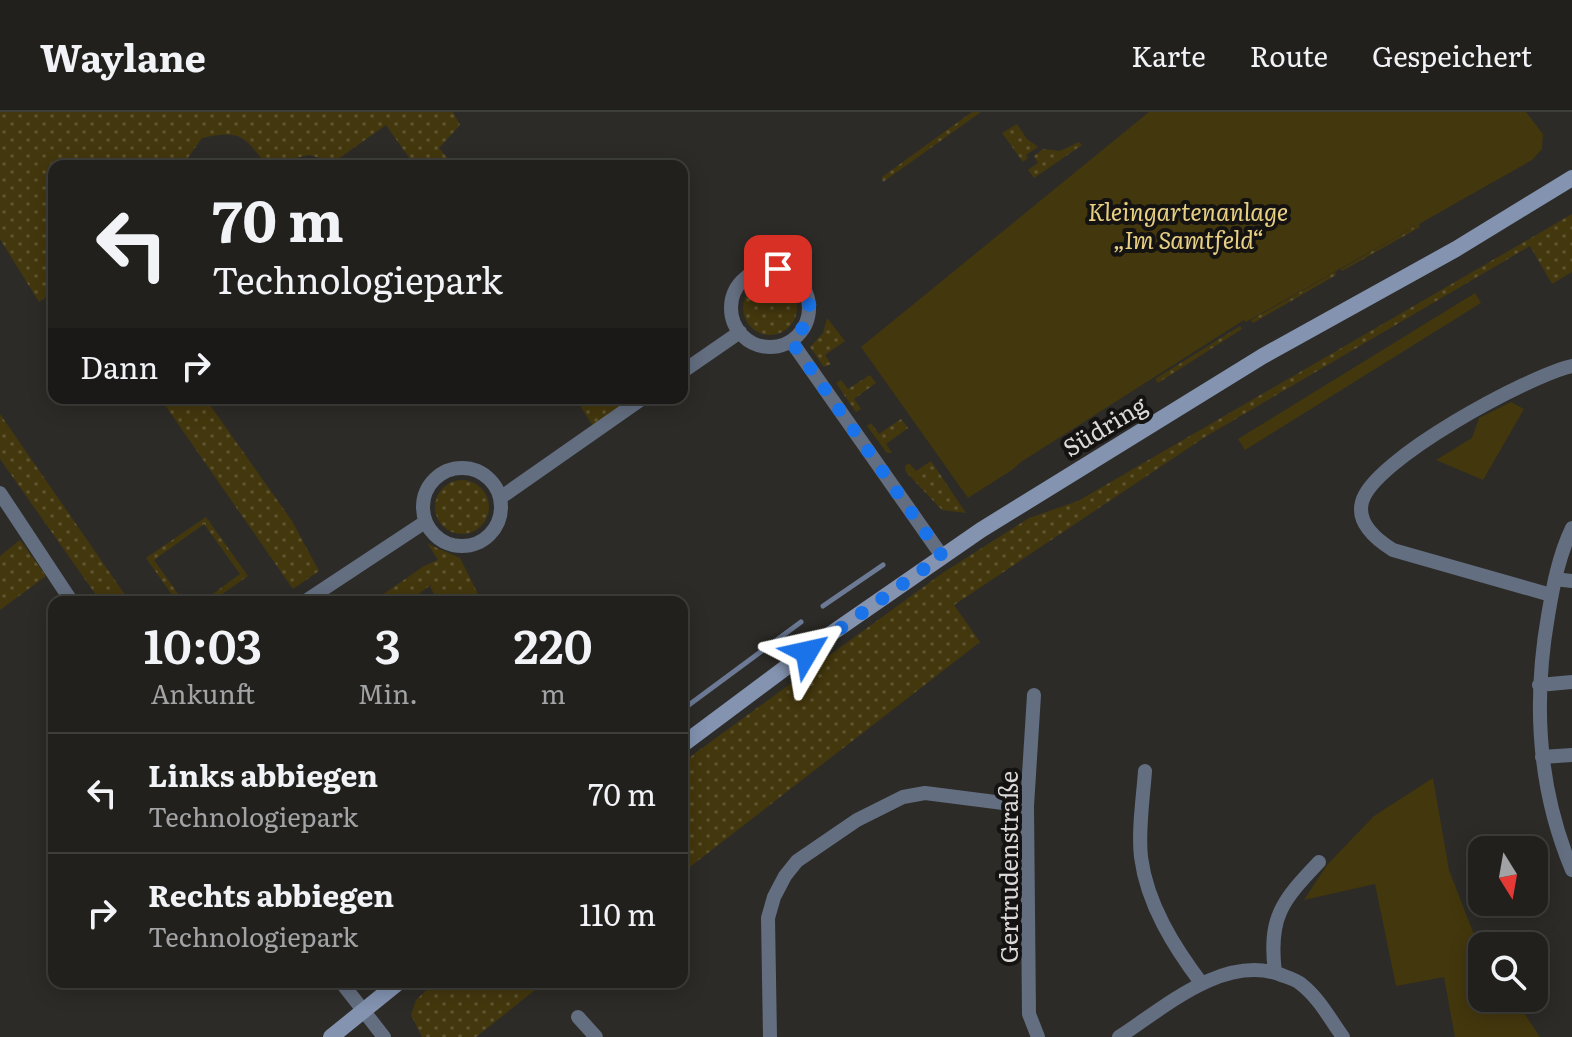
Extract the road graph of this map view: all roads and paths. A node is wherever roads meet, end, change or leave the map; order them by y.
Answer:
1 (1572, 178) edge
2 (740, 332) junction
3 (791, 341) junction
4 (1572, 366) edge
5 (688, 368) edge
6 (634, 404) edge
7 (0, 493) edge
8 (500, 498) junction
9 (425, 522) junction
10 (1572, 528) edge
11 (942, 556) junction
12 (1555, 579) junction
13 (1572, 581) edge
14 (1551, 595) junction
15 (68, 596) edge
16 (313, 596) edge
17 (1572, 682) edge
18 (1539, 685) junction
19 (1034, 695) dead end
20 (688, 741) edge
21 (1572, 755) edge
22 (1542, 757) junction
23 (1145, 771) dead end
24 (1027, 806) junction
25 (1319, 862) dead end
26 (1571, 866) edge
27 (1275, 973) junction
28 (1202, 984) junction
29 (346, 988) edge
30 (391, 988) edge
31 (362, 1010) junction
32 (578, 1017) dead end
33 (331, 1037) edge
34 (384, 1037) edge
35 (596, 1037) edge
36 (770, 1037) edge
37 (1038, 1037) edge
38 (1119, 1037) edge
39 (1343, 1037) edge

1 - 11 main road, Südring
2 - 3 street
2 - 3 street
2 - 5 street
3 - 11 street
4 - 14 street
6 - 8 street
7 - 15 street
8 - 9 street
8 - 9 street
9 - 16 street
10 - 12 street
11 - 20 main road, Südring
12 - 13 street
12 - 14 street
14 - 18 street
17 - 18 street
18 - 22 street
19 - 24 street, Gertrudenstraße
21 - 22 street
22 - 26 street
23 - 28 street
24 - 36 street
24 - 37 street, Gertrudenstraße
25 - 27 street
27 - 28 street
27 - 39 street
28 - 38 street
29 - 31 street
30 - 31 main road
31 - 33 main road
31 - 34 street
32 - 35 street

